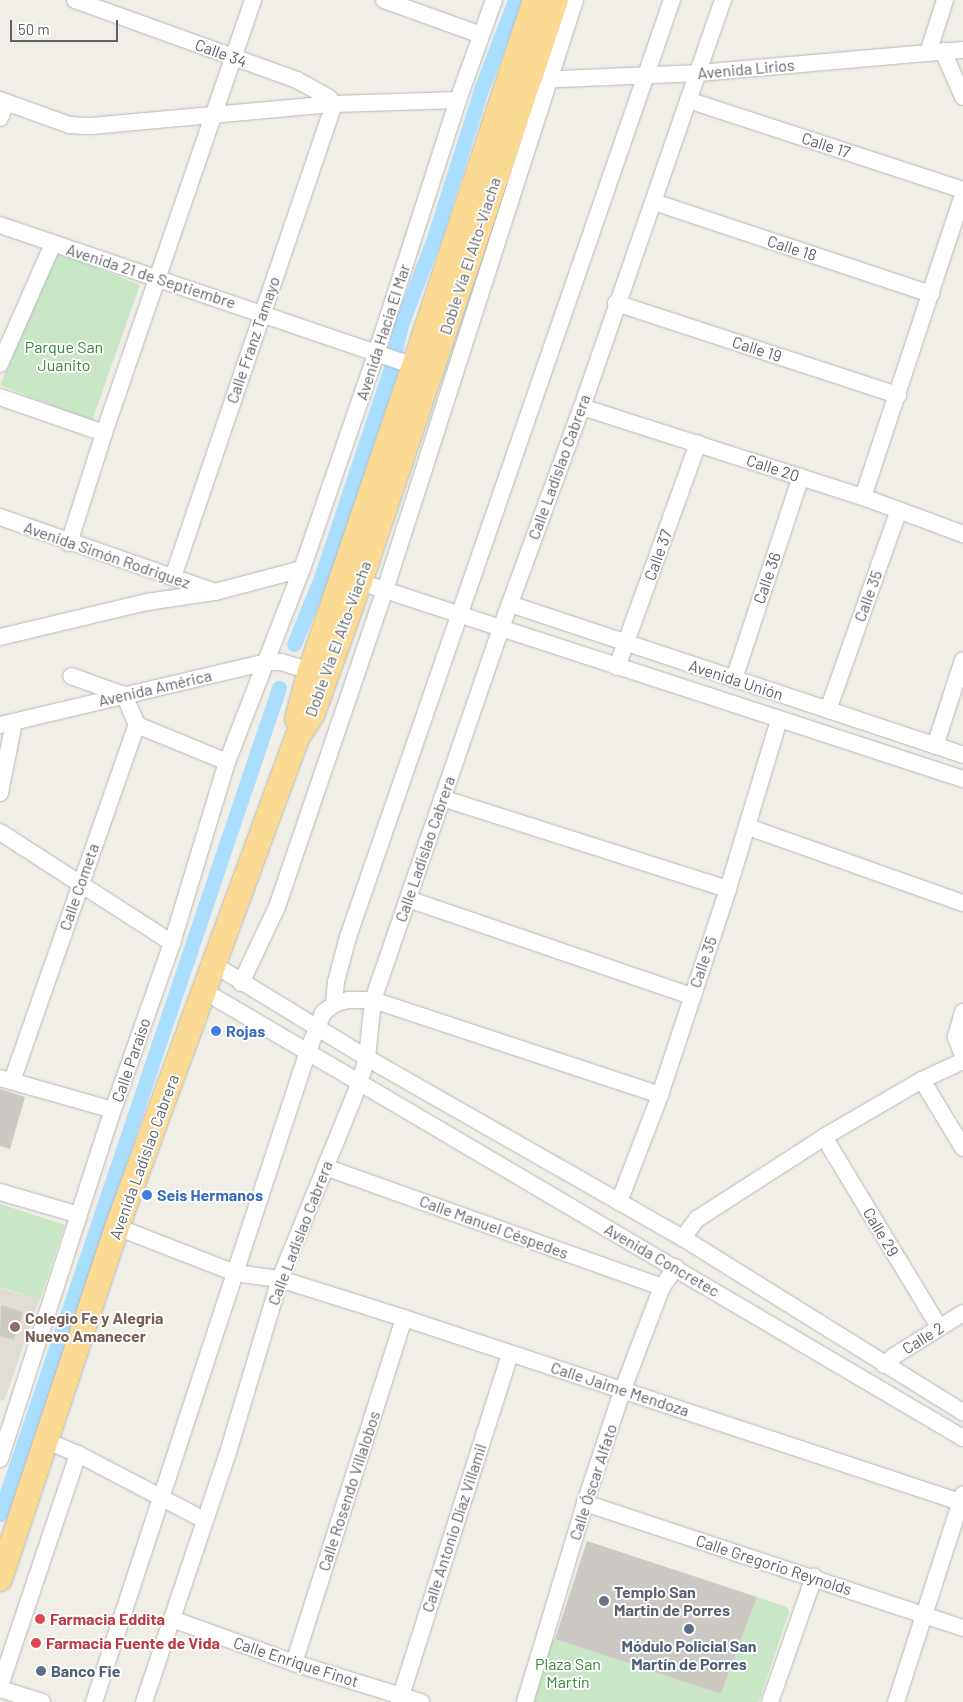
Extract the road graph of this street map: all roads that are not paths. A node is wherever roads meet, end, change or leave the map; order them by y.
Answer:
1 (75, 0) edge
2 (253, 0) edge
3 (384, 0) edge
4 (494, 0) edge
5 (535, 0) edge
6 (556, 0) edge
7 (574, 0) edge
8 (672, 0) edge
9 (723, 0) edge
10 (945, 0) edge
11 (482, 35) junction
12 (963, 50) edge
13 (936, 52) junction
14 (232, 57) junction
15 (699, 73) junction
16 (647, 76) junction
17 (538, 80) junction
18 (963, 97) edge
19 (458, 100) junction
20 (688, 100) junction
21 (334, 104) junction
22 (2, 107) edge
23 (214, 116) junction
24 (963, 190) edge
25 (963, 194) edge
26 (654, 202) junction
27 (0, 225) edge
28 (53, 244) junction
29 (158, 279) junction
30 (931, 294) junction
31 (616, 303) junction
32 (263, 313) junction
33 (381, 355) junction
34 (0, 364) edge
35 (409, 365) junction
36 (898, 395) junction
37 (0, 396) edge
38 (582, 408) junction
39 (104, 433) junction
40 (698, 443) junction
41 (801, 477) junction
42 (863, 497) junction
43 (899, 510) junction
44 (2, 520) edge
45 (963, 534) edge
46 (69, 543) junction
47 (302, 570) junction
48 (173, 576) junction
49 (360, 582) junction
50 (385, 590) junction
51 (215, 592) junction
52 (510, 604) junction
53 (461, 615) junction
54 (501, 628) junction
55 (0, 637) edge
56 (626, 643) junction
57 (963, 660) edge
58 (273, 662) junction
59 (617, 667) junction
60 (303, 669) junction
61 (71, 676) dead end
62 (734, 679) junction
63 (124, 695) junction
64 (828, 710) junction
65 (779, 720) junction
66 (7, 723) edge
67 (137, 725) junction
68 (297, 738) junction
69 (934, 746) junction
70 (963, 755) edge
71 (227, 762) junction
72 (963, 779) edge
73 (0, 793) edge
74 (442, 798) junction
75 (748, 827) junction
76 (0, 832) edge
77 (79, 885) junction
78 (728, 889) junction
79 (408, 899) junction
80 (963, 903) edge
81 (172, 943) junction
82 (213, 964) junction
83 (241, 983) junction
84 (204, 991) junction
85 (691, 996) junction
86 (373, 1000) junction
87 (334, 1004) junction
88 (963, 1012) edge
89 (317, 1027) junction
90 (308, 1051) junction
91 (963, 1056) edge
92 (367, 1058) junction
93 (963, 1062) edge
94 (6, 1080) edge
95 (922, 1080) junction
96 (359, 1084) junction
97 (660, 1095) junction
98 (113, 1110) junction
99 (824, 1137) junction
100 (963, 1148) edge
101 (325, 1167) junction
102 (0, 1192) edge
103 (619, 1202) junction
104 (79, 1215) junction
105 (117, 1227) junction
106 (683, 1238) junction
107 (676, 1267) junction
108 (235, 1273) junction
109 (280, 1279) junction
110 (662, 1287) junction
111 (963, 1314) edge
112 (404, 1318) junction
113 (939, 1328) junction
114 (510, 1354) junction
115 (884, 1364) junction
116 (623, 1389) junction
117 (963, 1412) edge
118 (6, 1421) edge
119 (963, 1438) edge
120 (47, 1441) junction
121 (78, 1454) junction
122 (0, 1459) edge
123 (161, 1498) junction
124 (961, 1498) edge
125 (585, 1503) junction
126 (204, 1520) junction
127 (814, 1577) junction
128 (0, 1579) edge
129 (925, 1616) junction
130 (172, 1619) junction
131 (963, 1628) edge
132 (294, 1664) junction
133 (0, 1688) edge
134 (400, 1698) edge
135 (42, 1702) edge
136 (94, 1702) edge
137 (144, 1702) edge
138 (421, 1702) edge
139 (525, 1702) edge
140 (770, 1702) edge
141 (896, 1702) edge

1 - 14 street, Calle 34
2 - 14 street
3 - 11 street
4 - 11 street, Avenida Hacia El Mar
5 - 35 highway, Doble Vía El Alto-Viacha
6 - 17 highway, Doble Vía El Alto-Viacha
7 - 17 street
8 - 16 street
9 - 15 street, Calle Ladislao Cabrera
10 - 13 street
11 - 19 street, Avenida Hacia El Mar
12 - 13 street, Avenida Lirios
13 - 15 street, Avenida Lirios
13 - 18 street
14 - 21 street, Calle 34
14 - 23 street
15 - 16 street, Avenida Lirios
15 - 20 street, Calle Ladislao Cabrera
16 - 17 street, Avenida Lirios
16 - 53 street
17 - 49 highway, Doble Vía El Alto-Viacha
17 - 50 street
19 - 21 street
19 - 33 street, Avenida Hacia El Mar
20 - 24 street, Calle 17
20 - 26 street, Calle Ladislao Cabrera
21 - 23 street
21 - 32 street, Calle Franz Tamayo
22 - 23 street
23 - 29 street
25 - 30 street
26 - 30 street, Calle 18
26 - 31 street, Calle Ladislao Cabrera
27 - 28 street, Avenida 21 de Septiembre
28 - 29 street, Avenida 21 de Septiembre
28 - 34 street
29 - 32 street, Avenida 21 de Septiembre
29 - 39 street
30 - 36 street
31 - 36 street, Calle 19
31 - 38 street, Calle Ladislao Cabrera
32 - 33 street, Avenida 21 de Septiembre
32 - 48 street, Calle Franz Tamayo
33 - 35 street, Avenida 21 de Septiembre
33 - 47 street, Avenida Hacia El Mar
35 - 60 highway, Doble Vía El Alto-Viacha
36 - 42 street
37 - 39 street
38 - 40 street, Calle 20
38 - 52 street, Calle Ladislao Cabrera
39 - 46 street
40 - 41 street, Calle 20
40 - 56 street, Calle 37
41 - 42 street, Calle 20
41 - 62 street, Calle 36
42 - 43 street, Calle 20
43 - 45 street, Calle 20
43 - 64 street, Calle 35
44 - 46 street, Avenida Simón Rodriguez
46 - 48 street, Avenida Simón Rodriguez
47 - 51 street
47 - 58 street, Avenida Hacia El Mar
48 - 51 street, Avenida Simón Rodriguez
49 - 50 street
49 - 68 highway, Doble Vía El Alto-Viacha
50 - 53 street
50 - 83 street
51 - 55 street
52 - 54 street, Calle Ladislao Cabrera
52 - 56 street, Avenida Unión
53 - 54 street
53 - 87 street
54 - 59 street
54 - 74 street, Calle Ladislao Cabrera
56 - 59 street, Calle 37
56 - 62 street, Avenida Unión
57 - 69 street
58 - 60 street
58 - 63 street, Avenida América
58 - 71 street, Calle Paraíso
59 - 65 street
60 - 68 highway, Doble Vía El Alto-Viacha
61 - 63 street
62 - 64 street, Avenida Unión
63 - 66 street, Avenida América
63 - 67 street
64 - 69 street, Avenida Unión
65 - 72 street
65 - 75 street, Calle 35
66 - 73 street
67 - 71 street
67 - 77 street, Calle Cometa
68 - 82 highway, Avenida Ladislao Cabrera
69 - 70 street, Avenida Unión
71 - 81 street, Calle Paraíso
74 - 78 street
74 - 79 street, Calle Ladislao Cabrera
75 - 78 street, Calle 35
75 - 80 street
76 - 77 street
77 - 81 street
77 - 94 street, Calle Cometa
78 - 85 street, Calle 35
79 - 85 street
79 - 86 street, Calle Ladislao Cabrera
81 - 98 street, Calle Paraíso
82 - 83 street
82 - 84 highway, Avenida Ladislao Cabrera
83 - 89 street
84 - 90 street, Avenida Concretec
84 - 105 highway, Avenida Ladislao Cabrera
85 - 97 street, Calle 35
86 - 87 street
86 - 92 street, Calle Ladislao Cabrera
86 - 97 street
87 - 89 street
88 - 91 street
89 - 90 street
89 - 92 street
90 - 96 street, Avenida Concretec
90 - 108 street
92 - 96 street, Calle Ladislao Cabrera
92 - 103 street
93 - 95 street
94 - 98 street
95 - 99 street
95 - 100 street
96 - 101 street, Calle Ladislao Cabrera
96 - 107 street, Avenida Concretec
97 - 103 street, Calle 35
98 - 104 street, Calle Paraíso
99 - 106 street
99 - 113 street, Calle 29
101 - 109 street, Calle Ladislao Cabrera
101 - 110 street, Calle Manuel Céspedes
102 - 104 street
103 - 106 street
104 - 118 street, Calle Paraíso
105 - 108 street, Calle Jaime Mendoza
105 - 120 highway, Avenida Ladislao Cabrera
106 - 115 street
107 - 110 street, Calle Óscar Alfato
107 - 119 street, Avenida Concretec
108 - 109 street, Calle Jaime Mendoza
108 - 123 street
109 - 112 street, Calle Jaime Mendoza
109 - 126 street, Calle Ladislao Cabrera
110 - 116 street, Calle Óscar Alfato
111 - 113 street, Calle 2
112 - 114 street, Calle Jaime Mendoza
112 - 132 street, Calle Rosendo Villalobos
113 - 115 street, Calle 2
114 - 116 street, Calle Jaime Mendoza
114 - 134 street, Calle Antonio Díaz Villamil
115 - 117 street
116 - 124 street, Calle Jaime Mendoza
116 - 125 street, Calle Óscar Alfato
118 - 122 street, Calle Paraíso
120 - 121 street
120 - 128 highway, Avenida Ladislao Cabrera
121 - 123 street
121 - 133 street
123 - 126 street
123 - 136 street
124 - 129 street
125 - 127 street, Calle Gregorio Reynolds
125 - 139 street, Calle Óscar Alfato
126 - 130 street, Calle Ladislao Cabrera
127 - 129 street, Calle Gregorio Reynolds
127 - 140 street
129 - 131 street, Calle Gregorio Reynolds
129 - 141 street
130 - 132 street, Calle Enrique Finot
130 - 137 street, Calle Ladislao Cabrera
132 - 134 street, Calle Enrique Finot
133 - 135 street
134 - 138 street, Calle Enrique Finot

